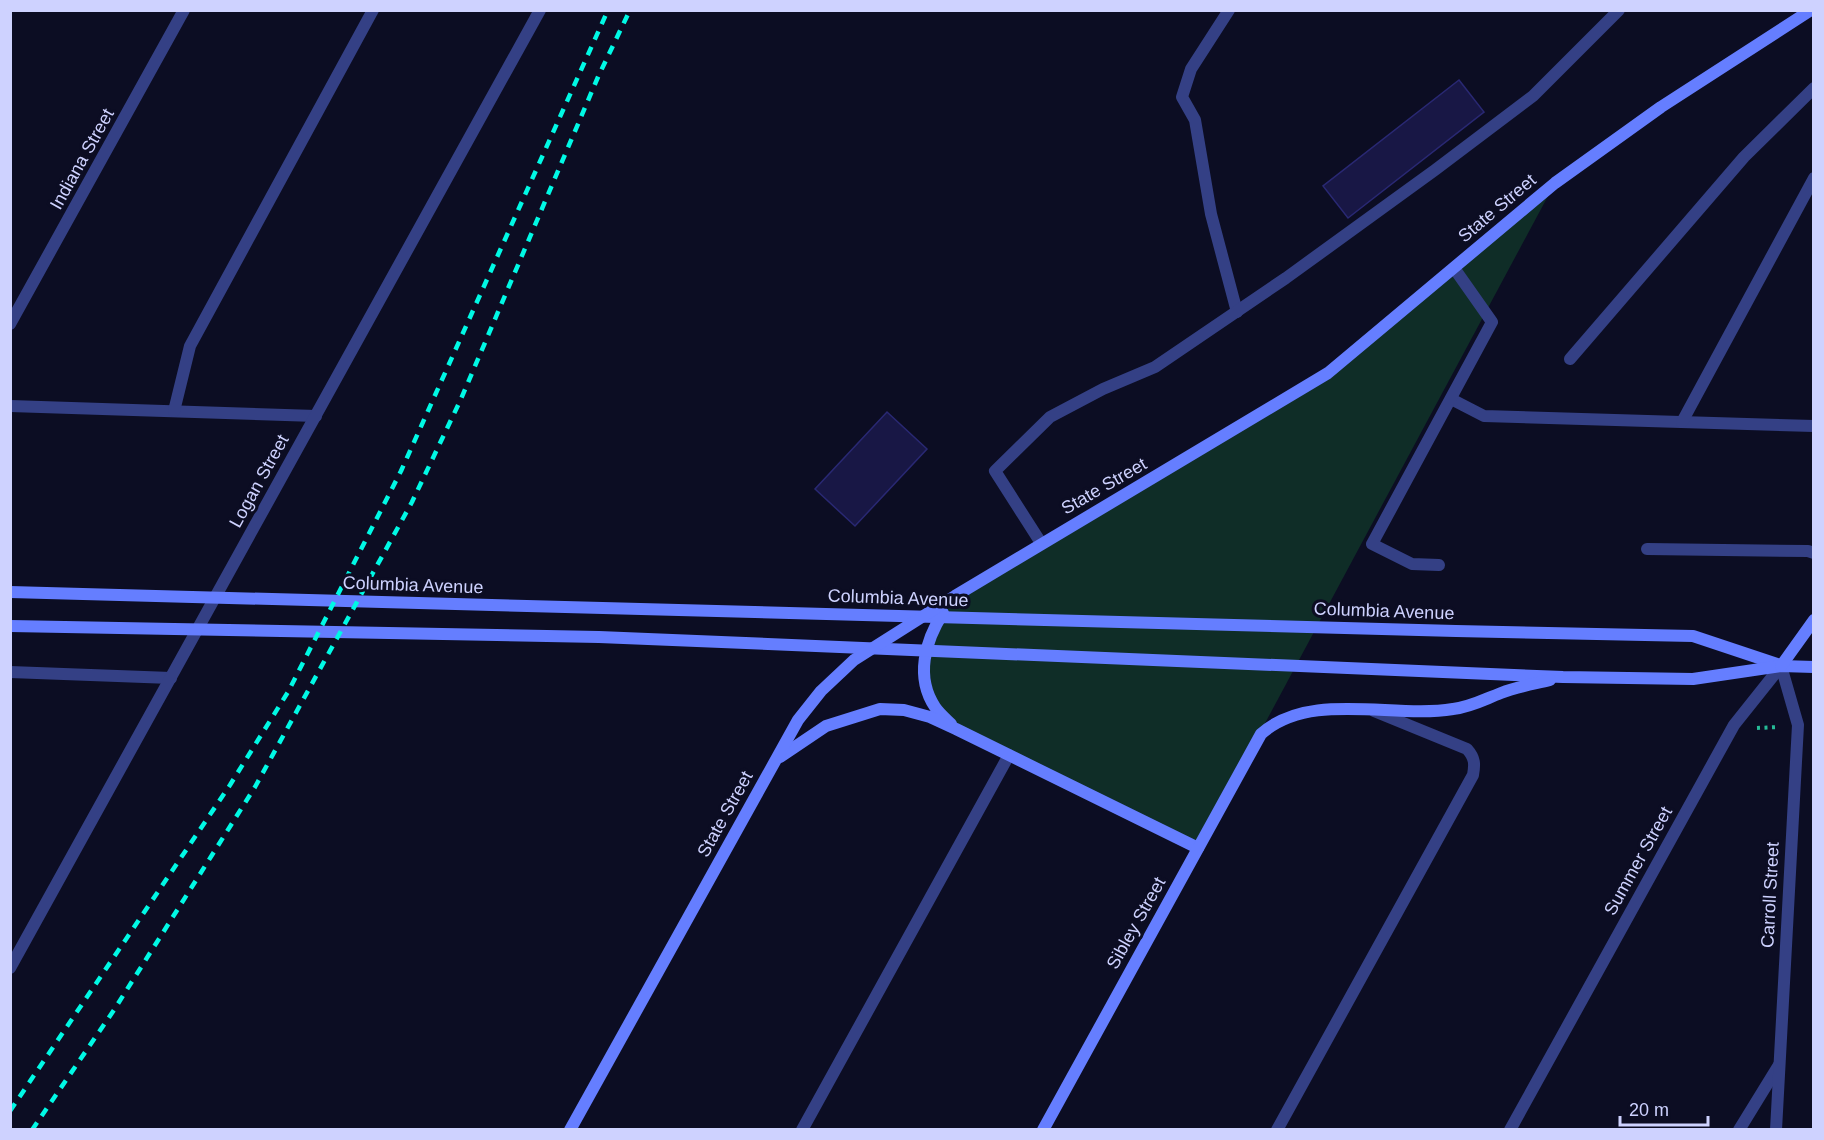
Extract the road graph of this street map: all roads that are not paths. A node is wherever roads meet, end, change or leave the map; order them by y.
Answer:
1 (184, 10) edge
2 (373, 10) edge
3 (540, 10) edge
4 (1229, 10) edge
5 (1619, 10) edge
6 (1811, 10) edge
7 (1814, 88) edge
8 (1814, 178) edge
9 (1454, 268) junction
10 (1237, 312) junction
11 (10, 324) edge
12 (1570, 359) dead end
13 (1451, 399) junction
14 (10, 406) edge
15 (174, 411) junction
16 (316, 416) junction
17 (1682, 422) junction
18 (1814, 426) edge
19 (1041, 543) junction
20 (1647, 549) dead end
21 (1814, 554) edge
22 (1439, 565) dead end
23 (10, 592) edge
24 (955, 596) junction
25 (1814, 620) edge
26 (10, 626) edge
27 (1781, 666) junction
28 (1814, 667) edge
29 (10, 672) edge
30 (1563, 676) junction
31 (171, 678) junction
32 (1374, 711) junction
33 (956, 729) junction
34 (1009, 755) junction
35 (776, 759) junction
36 (1198, 848) junction
37 (10, 969) edge
38 (1779, 1065) junction
39 (570, 1130) edge
40 (802, 1130) edge
41 (1043, 1130) edge
42 (1277, 1130) edge
43 (1510, 1130) edge
44 (1739, 1130) edge
45 (1776, 1130) edge

1 - 11 street, Indiana Street
2 - 15 street
3 - 16 street, Logan Street
4 - 10 street
5 - 10 street
6 - 9 street, State Street
7 - 12 street
8 - 17 street
9 - 13 street
9 - 19 street, State Street
10 - 19 street
13 - 17 street
13 - 22 street
14 - 15 street
15 - 16 street
16 - 31 street, Logan Street
17 - 18 street
19 - 24 street, State Street
20 - 21 street
23 - 27 street, Columbia Avenue
24 - 33 street
24 - 35 street, State Street
25 - 27 street, Summer Street
26 - 30 street, Columbia Avenue
27 - 28 street, Columbia Avenue
27 - 30 street, Columbia Avenue
27 - 38 street, Carroll Street
27 - 43 street, Summer Street
29 - 31 street
30 - 32 street
31 - 37 street, Logan Street
32 - 36 street, Sibley Street
32 - 42 street
33 - 34 street
33 - 35 street
34 - 36 street
34 - 40 street
35 - 39 street, State Street
36 - 41 street, Sibley Street
38 - 44 street
38 - 45 street, Carroll Street

